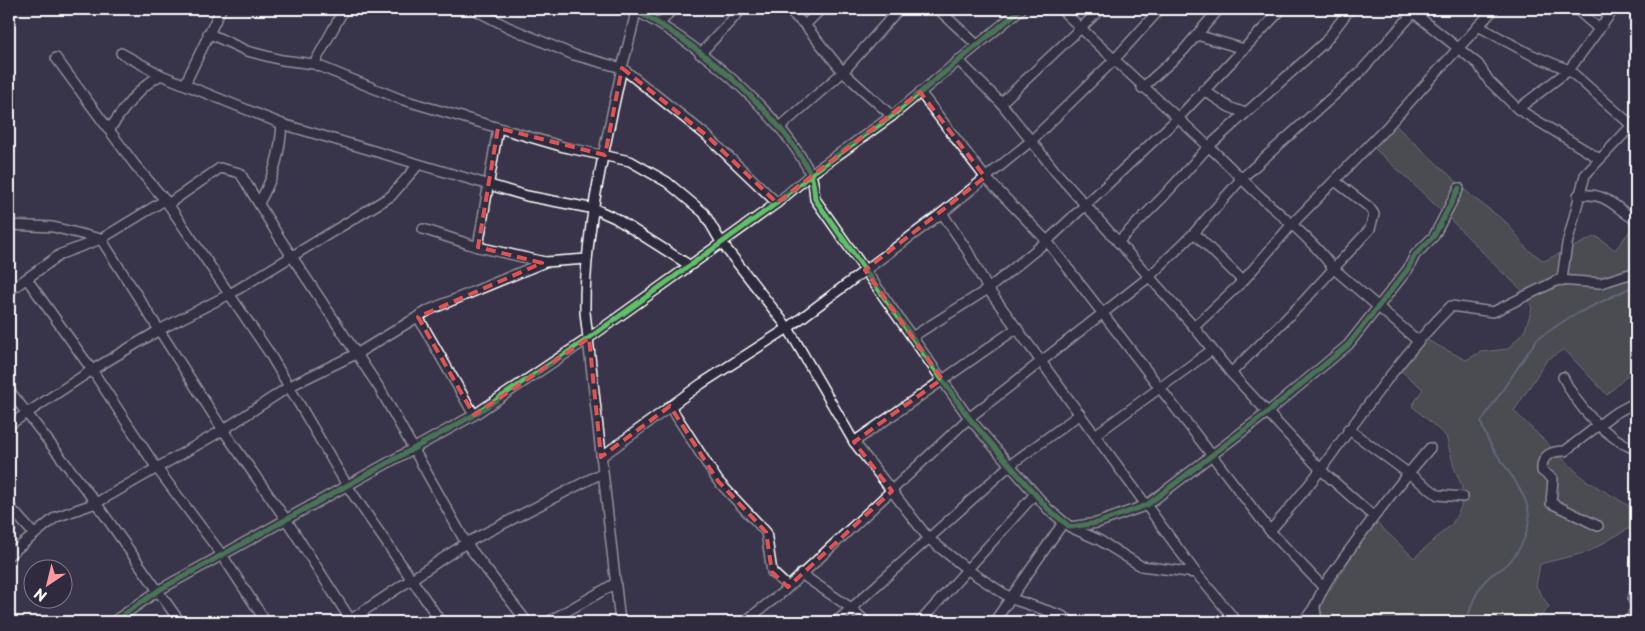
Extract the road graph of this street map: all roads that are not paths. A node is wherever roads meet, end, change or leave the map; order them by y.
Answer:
1 (221, 9) edge
2 (344, 9) edge
3 (474, 9) edge
4 (635, 9) edge
5 (672, 9) edge
6 (742, 9) edge
7 (787, 9) edge
8 (821, 9) edge
9 (899, 9) edge
10 (938, 9) edge
11 (1021, 9) edge
12 (1061, 9) edge
13 (1101, 9) edge
14 (1219, 9) edge
15 (1282, 9) edge
16 (1350, 9) edge
17 (1494, 9) edge
18 (1576, 9) edge
19 (1614, 9) edge
20 (1157, 10) edge
21 (1413, 10) edge
22 (660, 24) junction
23 (805, 25) junction
24 (1478, 26) junction
25 (1080, 28) junction
26 (1598, 28) junction
27 (208, 34) junction
28 (1198, 35) junction
29 (977, 45) junction
30 (1459, 48) junction
31 (1244, 49) junction
32 (121, 53) dead end
33 (700, 54) junction
34 (56, 58) dead end
35 (958, 60) junction
36 (1114, 61) junction
37 (314, 64) junction
38 (622, 68) junction
39 (1569, 70) junction
40 (843, 72) junction
41 (161, 75) junction
42 (185, 84) junction
43 (1142, 88) junction
44 (1204, 90) junction
45 (920, 92) junction
46 (1001, 103) junction
47 (1518, 109) junction
48 (1245, 113) junction
49 (892, 116) junction
50 (1177, 119) junction
51 (282, 124) junction
52 (1635, 125) edge
53 (780, 127) junction
54 (498, 128) junction
55 (108, 130) junction
56 (1031, 141) junction
57 (1209, 146) junction
58 (605, 155) junction
59 (1600, 159) junction
60 (418, 165) junction
61 (811, 174) junction
62 (985, 177) junction
63 (1242, 178) junction
64 (1335, 181) junction
65 (490, 186) junction
66 (1459, 188) dead end
67 (1578, 194) junction
68 (166, 202) junction
69 (259, 203) junction
70 (777, 203) junction
71 (1086, 205) junction
72 (595, 209) junction
73 (942, 213) junction
74 (1636, 220) edge
75 (1292, 223) junction
76 (9, 225) edge
77 (423, 229) dead end
78 (1194, 233) junction
79 (101, 239) junction
80 (1047, 241) junction
81 (721, 242) junction
82 (1118, 242) junction
83 (478, 247) junction
84 (292, 256) junction
85 (587, 259) junction
86 (545, 262) junction
87 (689, 266) junction
88 (1333, 268) junction
89 (865, 270) junction
90 (1636, 272) edge
91 (1149, 277) junction
92 (27, 279) junction
93 (1562, 279) junction
94 (1243, 281) junction
95 (988, 289) junction
96 (9, 291) edge
97 (230, 294) junction
98 (1379, 306) junction
99 (1103, 315) junction
100 (418, 317) junction
101 (1194, 327) junction
102 (788, 328) junction
103 (1017, 328) junction
104 (160, 329) junction
105 (589, 338) junction
106 (912, 338) junction
107 (1418, 341) junction
108 (1212, 350) junction
109 (358, 353) junction
110 (1042, 361) junction
111 (92, 370) junction
112 (1231, 373) junction
113 (1563, 377) dead end
114 (942, 379) junction
115 (290, 386) junction
116 (1160, 386) junction
117 (9, 390) edge
118 (1636, 402) edge
119 (670, 406) junction
120 (1268, 412) junction
121 (29, 413) junction
122 (1080, 414) junction
123 (474, 415) junction
124 (969, 418) junction
125 (9, 425) edge
126 (1599, 425) junction
127 (1348, 429) junction
128 (223, 430) junction
129 (1095, 435) junction
130 (854, 442) junction
131 (1430, 448) dead end
132 (414, 450) junction
133 (1636, 450) edge
134 (1210, 456) junction
135 (601, 457) junction
136 (1010, 465) junction
137 (156, 467) junction
138 (1320, 470) junction
139 (602, 473) junction
140 (1408, 473) junction
141 (348, 487) junction
142 (892, 491) junction
143 (1035, 494) junction
144 (1463, 497) dead end
145 (96, 503) junction
146 (1147, 505) junction
147 (9, 506) edge
148 (1373, 516) junction
149 (286, 521) junction
150 (1066, 525) junction
151 (1598, 526) dead end
152 (1270, 531) junction
153 (33, 533) junction
154 (929, 539) junction
155 (466, 543) junction
156 (9, 555) edge
157 (222, 555) junction
158 (968, 570) junction
159 (1196, 573) junction
160 (802, 574) junction
161 (410, 578) junction
162 (616, 583) junction
163 (788, 587) junction
164 (1323, 587) junction
165 (159, 590) junction
166 (1636, 590) edge
167 (1012, 599) junction
168 (1636, 607) edge
169 (850, 608) junction
170 (1315, 608) junction
171 (113, 622) edge
172 (180, 622) edge
173 (266, 622) edge
174 (350, 622) edge
175 (441, 622) edge
176 (527, 622) edge
177 (548, 622) edge
178 (620, 622) edge
179 (744, 622) edge
180 (836, 622) edge
181 (866, 622) edge
182 (920, 622) edge
183 (994, 622) edge
184 (1072, 622) edge
185 (1237, 622) edge
186 (1302, 622) edge
187 (1317, 622) edge
188 (1630, 622) edge

1 - 27 street
2 - 37 street
3 - 38 street
4 - 22 street
4 - 38 street
5 - 22 street
6 - 33 street
7 - 23 street
8 - 23 street
9 - 40 street
10 - 29 street
11 - 29 street
12 - 25 street
13 - 25 street
14 - 28 street
15 - 31 street
16 - 48 street
17 - 24 street
18 - 26 street
19 - 26 street
20 - 36 street
21 - 30 street
21 - 63 street
22 - 33 street
23 - 40 street
24 - 30 street
24 - 39 street
25 - 36 street
25 - 46 street
26 - 39 street
27 - 37 street
27 - 42 street
28 - 31 street
28 - 43 street
29 - 35 street
30 - 47 street
30 - 64 street
31 - 44 street
32 - 41 street
33 - 53 street
34 - 55 street
35 - 45 street
35 - 46 street
36 - 43 street
36 - 56 street
37 - 54 street
38 - 58 street
38 - 70 street
39 - 47 street
39 - 52 street
40 - 49 street
40 - 53 street
41 - 42 street
41 - 55 street
42 - 51 street
43 - 50 street
44 - 48 street
44 - 50 street
45 - 49 street
45 - 62 street
46 - 56 street
47 - 59 street
48 - 57 street
49 - 61 street
50 - 57 street
50 - 71 street
51 - 60 street
51 - 69 street
52 - 59 street
53 - 61 street
54 - 58 street
54 - 65 street
55 - 68 street
56 - 62 street
56 - 71 street
57 - 63 street
57 - 82 street
58 - 72 street
58 - 81 street
59 - 67 street
60 - 65 street
60 - 84 street
61 - 70 street
61 - 89 street
62 - 73 street
62 - 80 street
63 - 75 street
63 - 78 street
64 - 75 street
64 - 88 street
65 - 72 street
65 - 83 street
66 - 98 street
67 - 74 street
67 - 93 street
68 - 69 street
68 - 79 street
68 - 97 street
69 - 84 street
70 - 81 street
71 - 80 street
71 - 82 street
72 - 85 street
72 - 87 street
73 - 89 street
73 - 95 street
75 - 88 street
75 - 94 street
76 - 79 street
77 - 83 street
78 - 91 street
78 - 94 street
79 - 92 street
79 - 104 street
80 - 95 street
80 - 99 street
81 - 87 street
81 - 102 street
82 - 91 street
83 - 86 street
84 - 97 street
84 - 109 street
85 - 86 street
85 - 105 street
86 - 100 street
87 - 105 street
88 - 98 street
88 - 112 street
89 - 102 street
89 - 106 street
90 - 93 street
91 - 99 street
91 - 101 street
92 - 96 street
92 - 111 street
93 - 107 street
94 - 101 street
95 - 103 street
95 - 106 street
97 - 104 street
97 - 115 street
98 - 107 street
98 - 120 street
99 - 110 street
99 - 116 street
100 - 109 street
100 - 123 street
101 - 108 street
102 - 119 street
102 - 130 street
103 - 110 street
103 - 114 street
104 - 111 street
104 - 128 street
105 - 123 street
105 - 135 street
106 - 114 street
107 - 127 street
108 - 112 street
108 - 116 street
109 - 115 street
109 - 132 street
110 - 122 street
110 - 124 street
111 - 121 street
111 - 137 street
112 - 120 street
113 - 126 street
114 - 124 street
114 - 130 street
115 - 128 street
115 - 141 street
116 - 129 street
116 - 134 street
117 - 121 street
118 - 126 street
119 - 135 street
119 - 163 street
120 - 134 street
120 - 138 street
121 - 125 street
121 - 145 street
122 - 129 street
122 - 136 street
123 - 132 street
124 - 136 street
124 - 142 street
126 - 133 street
126 - 151 street
127 - 138 street
127 - 140 street
128 - 137 street
128 - 149 street
129 - 146 street
130 - 142 street
131 - 140 street
132 - 141 street
132 - 155 street
134 - 146 street
134 - 152 street
135 - 139 street
136 - 143 street
136 - 154 street
137 - 145 street
137 - 157 street
138 - 148 street
138 - 152 street
139 - 155 street
139 - 162 street
140 - 144 street
140 - 148 street
141 - 149 street
141 - 161 street
142 - 154 street
142 - 160 street
143 - 150 street
143 - 158 street
145 - 153 street
145 - 165 street
146 - 150 street
146 - 159 street
147 - 153 street
148 - 164 street
149 - 157 street
149 - 174 street
150 - 159 street
150 - 167 street
152 - 164 street
153 - 156 street
154 - 158 street
154 - 169 street
155 - 161 street
155 - 176 street
157 - 165 street
157 - 173 street
158 - 167 street
158 - 182 street
159 - 185 street
160 - 163 street
160 - 169 street
161 - 174 street
161 - 175 street
162 - 177 street
162 - 178 street
163 - 179 street
164 - 170 street
165 - 171 street
165 - 172 street
166 - 168 street
167 - 183 street
167 - 184 street
168 - 188 street
169 - 180 street
169 - 181 street
170 - 186 street
170 - 187 street

